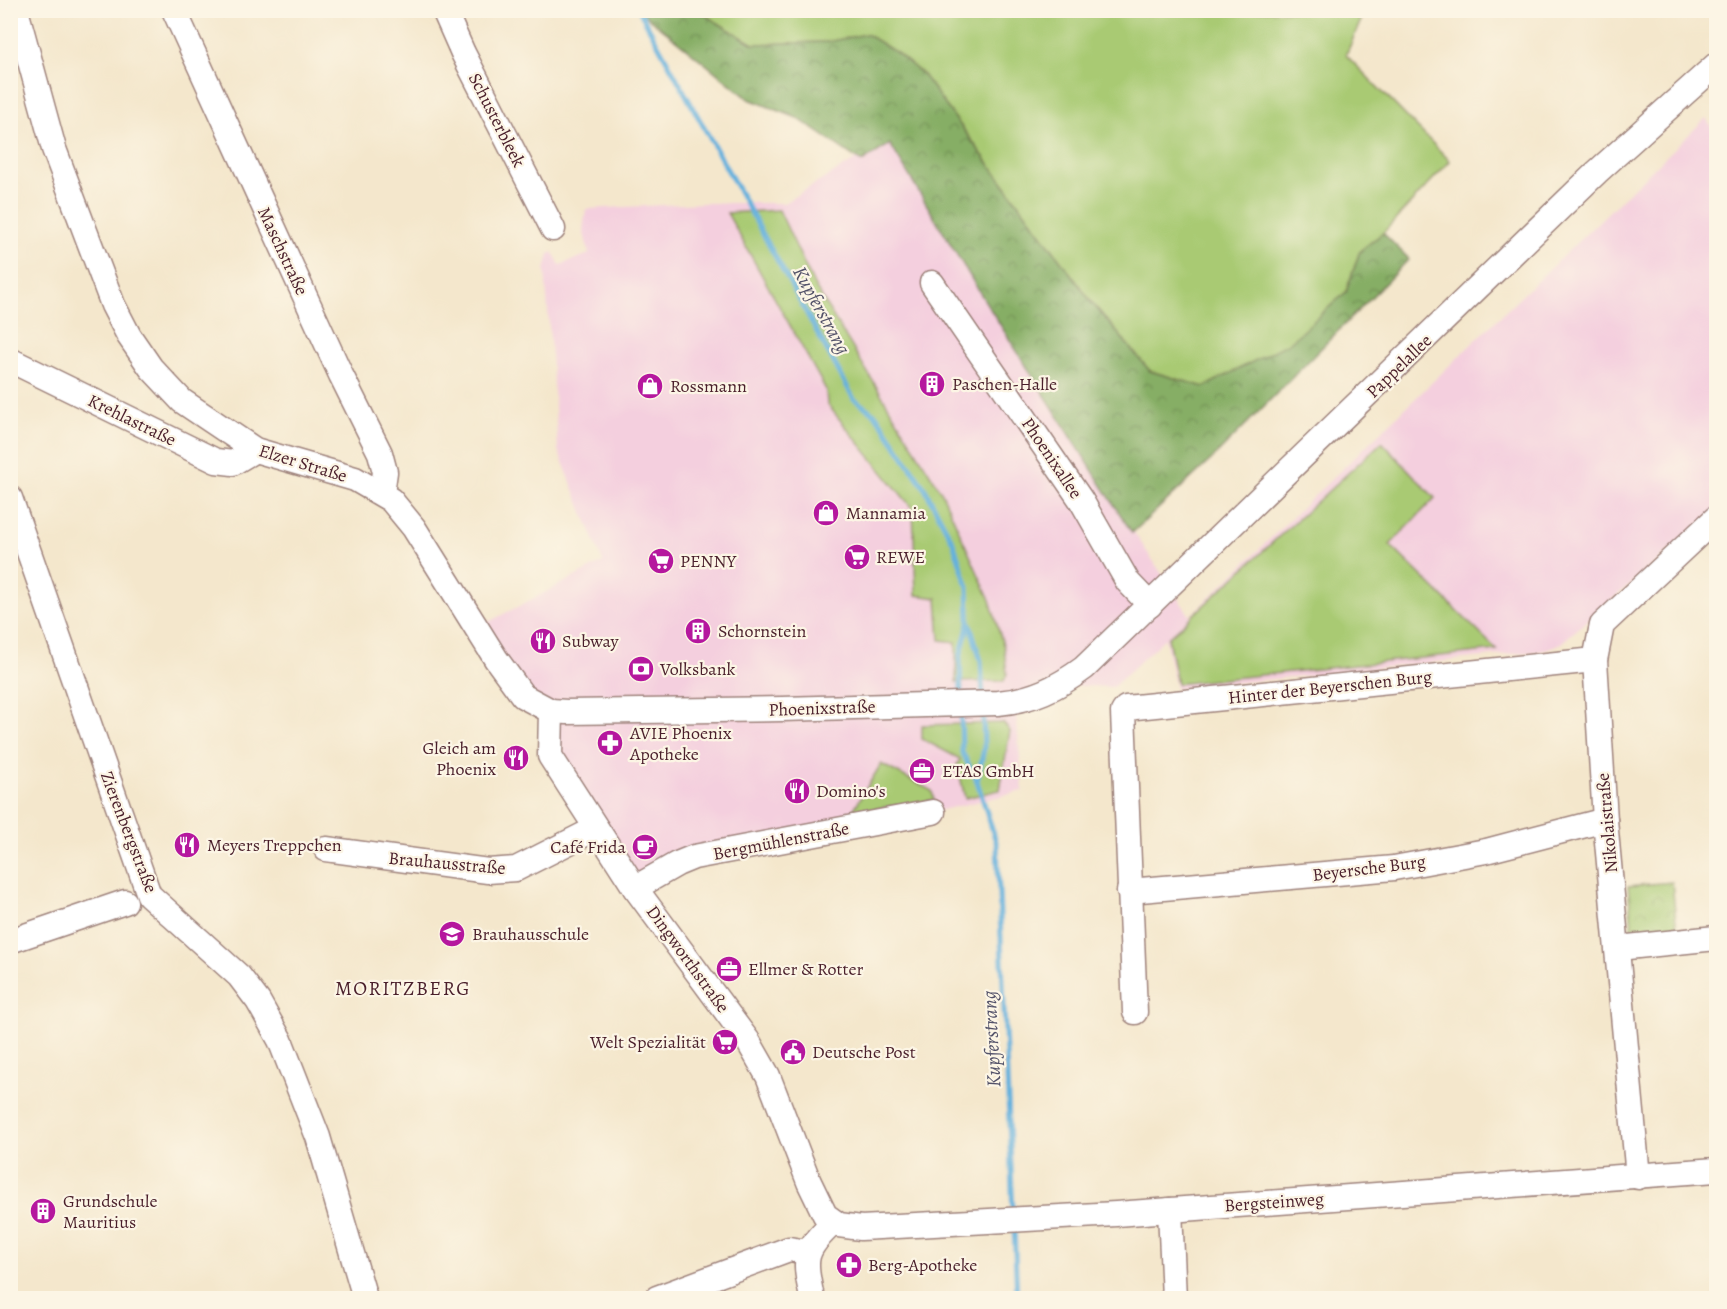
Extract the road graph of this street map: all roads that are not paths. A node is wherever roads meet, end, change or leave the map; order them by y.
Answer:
1 (16, 10) edge
2 (174, 10) edge
3 (444, 10) edge
4 (1716, 65) edge
5 (553, 229) dead end
6 (933, 283) dead end
7 (10, 360) edge
8 (255, 450) junction
9 (382, 493) junction
10 (10, 498) edge
11 (1716, 518) edge
12 (1150, 605) junction
13 (1595, 660) junction
14 (1084, 668) joint
15 (551, 711) junction
16 (933, 812) dead end
17 (1605, 820) junction
18 (595, 829) junction
19 (326, 849) dead end
20 (635, 888) junction
21 (1129, 891) junction
22 (125, 902) dead end
23 (1716, 938) edge
24 (10, 941) edge
25 (1618, 948) junction
26 (1135, 1012) dead end
27 (1716, 1170) edge
28 (1638, 1177) junction
29 (1170, 1210) junction
30 (833, 1223) junction
31 (807, 1252) junction
32 (365, 1299) edge
33 (657, 1299) edge
34 (812, 1299) edge
35 (1174, 1299) edge

1 - 8 street, Elzer Straße
2 - 9 street, Maschstraße
3 - 5 street, Schusterbleek
4 - 12 street, Pappelallee
6 - 12 street, Phoenixallee
7 - 8 street, Krehlastraße
8 - 9 street, Elzer Straße
9 - 15 street, Elzer Straße
10 - 32 street, Zierenbergstraße
11 - 13 street, Nikolaistraße
12 - 14 street, Pappelallee
13 - 17 street, Nikolaistraße
13 - 21 street, Hinter der Beyerschen Burg
14 - 15 street, Phoenixstraße
15 - 18 street
16 - 20 street, Bergmühlenstraße
17 - 21 street, Beyersche Burg
17 - 25 street, Nikolaistraße
18 - 19 street, Brauhausstraße
18 - 20 street, Dingworthstraße
20 - 30 street, Dingworthstraße
21 - 26 street
22 - 24 street
23 - 25 street
25 - 28 street, Nikolaistraße
27 - 28 street, Bergsteinweg
28 - 29 street, Bergsteinweg
29 - 30 street, Bergsteinweg
29 - 35 street
30 - 31 street
31 - 33 street
31 - 34 street

